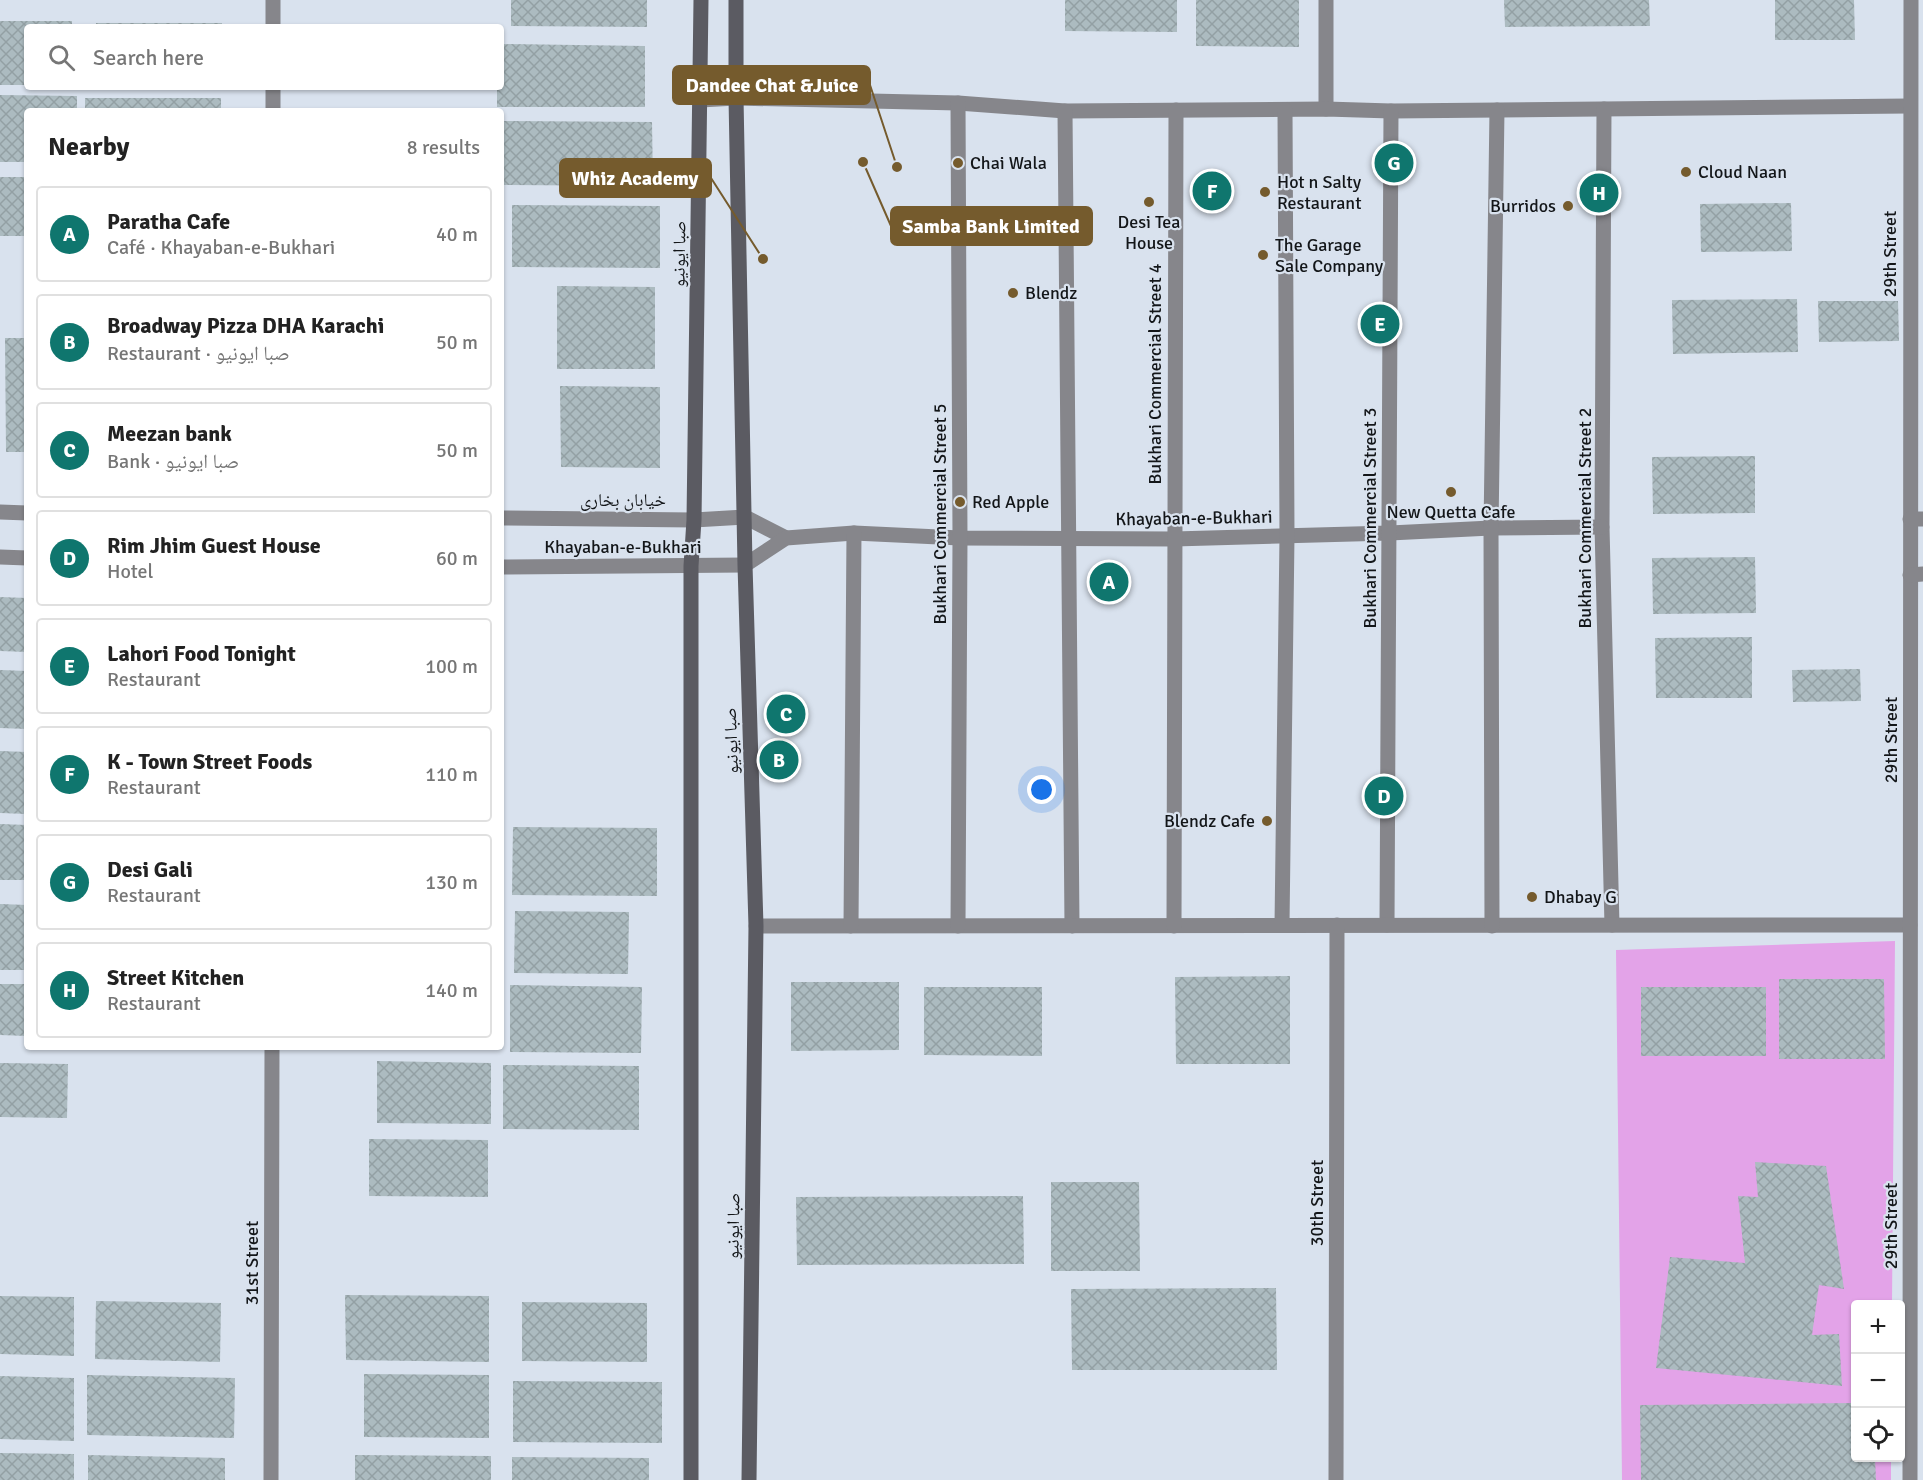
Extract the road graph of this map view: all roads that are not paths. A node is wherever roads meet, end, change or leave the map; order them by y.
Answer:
1 (273, 0) edge
2 (701, 0) edge
3 (736, 0) edge
4 (1326, 0) edge
5 (1911, 0) edge
6 (273, 24) edge
7 (273, 90) edge
8 (736, 98) junction
9 (700, 100) junction
10 (958, 103) junction
11 (1909, 106) junction
12 (273, 108) edge
13 (1326, 109) junction
14 (1604, 109) junction
15 (1176, 110) junction
16 (1497, 110) junction
17 (1065, 111) junction
18 (1285, 111) junction
19 (1392, 111) junction
20 (0, 512) edge
21 (24, 513) edge
22 (745, 517) junction
23 (504, 518) edge
24 (1917, 519) edge
25 (694, 520) junction
26 (1602, 527) junction
27 (1491, 528) junction
28 (854, 533) junction
29 (1390, 533) junction
30 (1287, 536) junction
31 (786, 538) junction
32 (960, 538) junction
33 (1069, 538) junction
34 (1174, 539) junction
35 (0, 557) edge
36 (24, 558) edge
37 (745, 565) junction
38 (691, 566) junction
39 (504, 567) edge
40 (1916, 574) edge
41 (1282, 925) junction
42 (1337, 925) junction
43 (1387, 925) junction
44 (1612, 925) junction
45 (1910, 925) junction
46 (756, 926) junction
47 (850, 926) junction
48 (958, 926) junction
49 (1072, 926) junction
50 (1174, 926) junction
51 (1492, 926) junction
52 (272, 1050) edge
53 (271, 1480) edge
54 (692, 1480) edge
55 (749, 1480) edge
56 (1336, 1480) edge
57 (1910, 1480) edge

1 - 6 street
2 - 9 main road, صبا ایونیو
3 - 8 main road, صبا ایونیو
4 - 13 street
5 - 11 street, 29th Street
7 - 12 street
8 - 9 street
8 - 10 street
8 - 22 main road, صبا ایونیو
9 - 25 main road, صبا ایونیو
10 - 17 street
10 - 32 street, Bukhari Commercial Street 5
11 - 14 street
11 - 24 street, 29th Street
13 - 18 street
13 - 19 street
14 - 16 street
14 - 26 street, Bukhari Commercial Street 2
15 - 17 street
15 - 18 street
15 - 34 street, Bukhari Commercial Street 4
16 - 19 street
16 - 27 street
17 - 33 street
18 - 30 street
19 - 29 street, Bukhari Commercial Street 3
20 - 21 street
22 - 25 street, خیابان بخاری
22 - 31 street
22 - 37 main road, صبا ایونیو
23 - 25 street, خیابان بخاری
24 - 40 street, 29th Street
25 - 38 main road, صبا ایونیو
26 - 27 street, Khayaban-e-Bukhari
26 - 44 street, Bukhari Commercial Street 2
27 - 29 street, Khayaban-e-Bukhari
27 - 51 street
28 - 31 street, Khayaban-e-Bukhari
28 - 32 street, Khayaban-e-Bukhari
28 - 47 street
29 - 30 street, Khayaban-e-Bukhari
29 - 43 street, Bukhari Commercial Street 3
30 - 34 street, Khayaban-e-Bukhari
30 - 41 street
31 - 37 street
32 - 33 street, Khayaban-e-Bukhari
32 - 48 street, Bukhari Commercial Street 5
33 - 34 street, Khayaban-e-Bukhari
33 - 49 street
34 - 50 street, Bukhari Commercial Street 4
35 - 36 street
37 - 38 street, Khayaban-e-Bukhari
37 - 46 main road, صبا ایونیو
38 - 39 street, Khayaban-e-Bukhari
38 - 54 main road, صبا ایونیو
40 - 45 street, 29th Street
41 - 42 street
41 - 50 street
42 - 43 street
42 - 56 street, 30th Street
43 - 51 street
44 - 45 street
44 - 51 street
45 - 57 street, 29th Street
46 - 47 street
46 - 55 main road, صبا ایونیو
47 - 48 street
48 - 49 street
49 - 50 street
52 - 53 street, 31st Street

